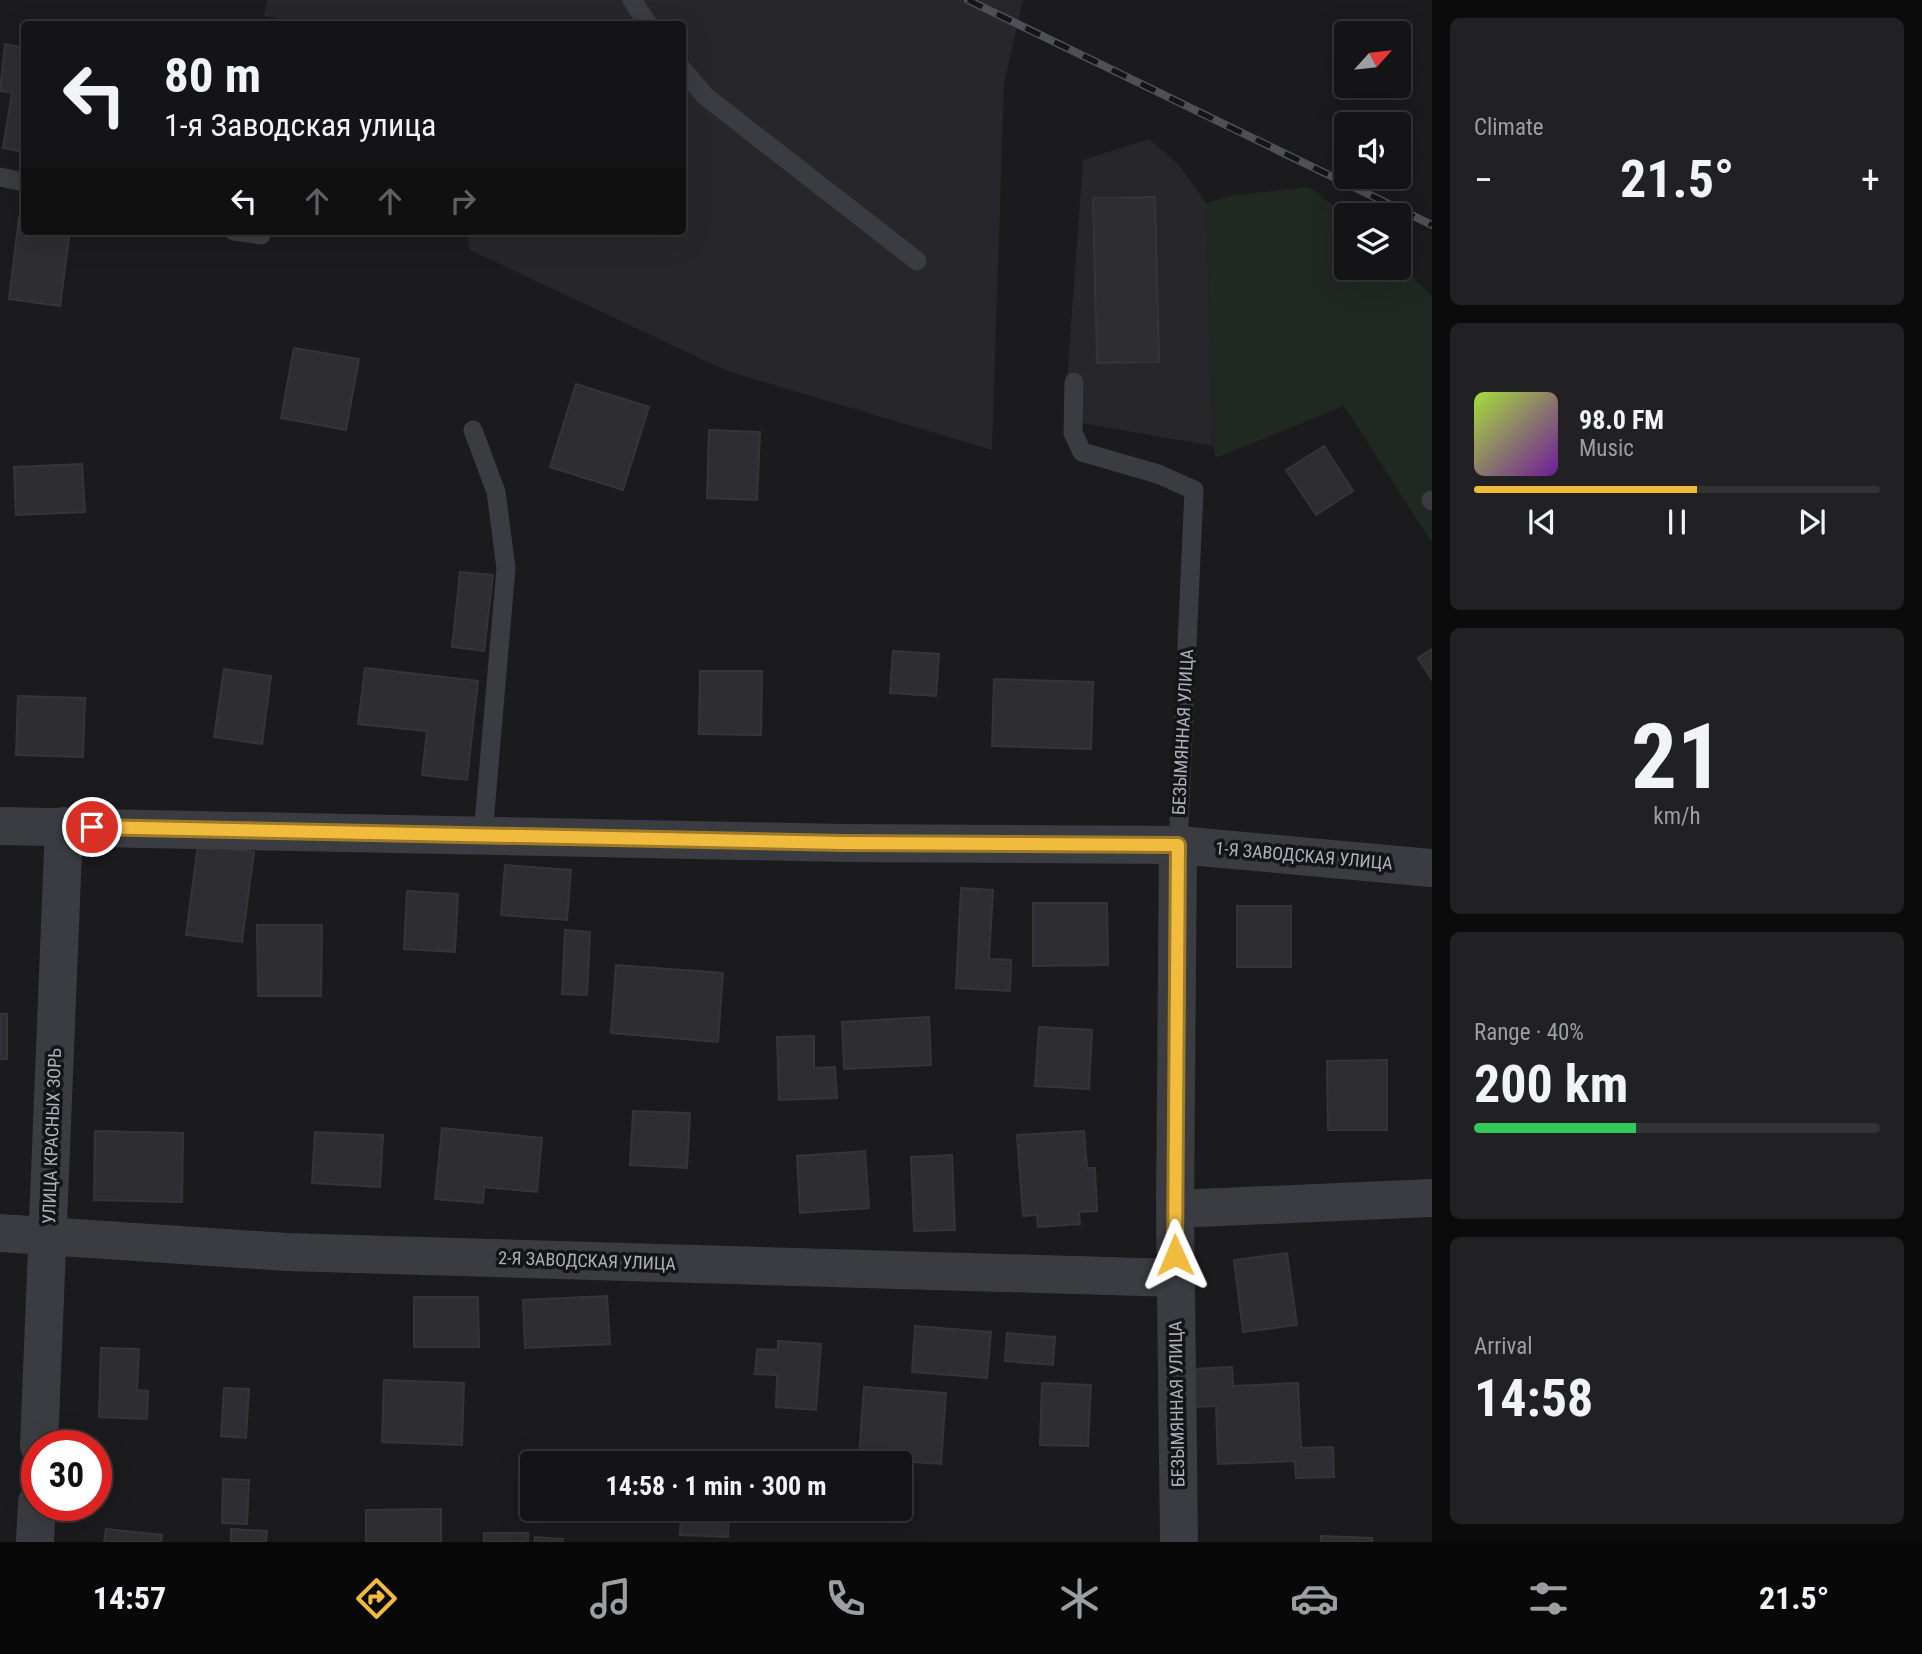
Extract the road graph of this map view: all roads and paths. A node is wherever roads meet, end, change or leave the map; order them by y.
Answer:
1 (632, 0) edge
2 (646, 21) edge
3 (686, 74) edge
4 (0, 177) edge
5 (21, 181) edge
6 (916, 261) dead end
7 (1074, 382) dead end
8 (473, 430) dead end
9 (64, 826) junction
10 (0, 827) edge
11 (483, 835) junction
12 (1178, 845) junction
13 (1432, 868) edge
14 (1432, 1198) edge
15 (1175, 1209) junction
16 (0, 1233) edge
17 (48, 1234) junction
18 (1175, 1278) junction
19 (40, 1430) edge
20 (36, 1521) edge
21 (35, 1542) edge
22 (1178, 1542) edge

1 - 2 lane
3 - 6 lane
4 - 5 lane
7 - 12 lane, БЕЗЫМЯННАЯ УЛИЦА
8 - 11 lane
9 - 10 street, 1-Я ЗАВОДСКАЯ УЛИЦА
9 - 11 street, 1-Я ЗАВОДСКАЯ УЛИЦА
9 - 17 street, УЛИЦА КРАСНЫХ ЗОРЬ
11 - 12 street, 1-Я ЗАВОДСКАЯ УЛИЦА
12 - 13 street, 1-Я ЗАВОДСКАЯ УЛИЦА
12 - 15 street, БЕЗЫМЯННАЯ УЛИЦА
14 - 15 street
15 - 18 street, БЕЗЫМЯННАЯ УЛИЦА
16 - 17 street, 2-Я ЗАВОДСКАЯ УЛИЦА
17 - 18 street, 2-Я ЗАВОДСКАЯ УЛИЦА
17 - 19 street, УЛИЦА КРАСНЫХ ЗОРЬ
18 - 22 street, БЕЗЫМЯННАЯ УЛИЦА
20 - 21 street

